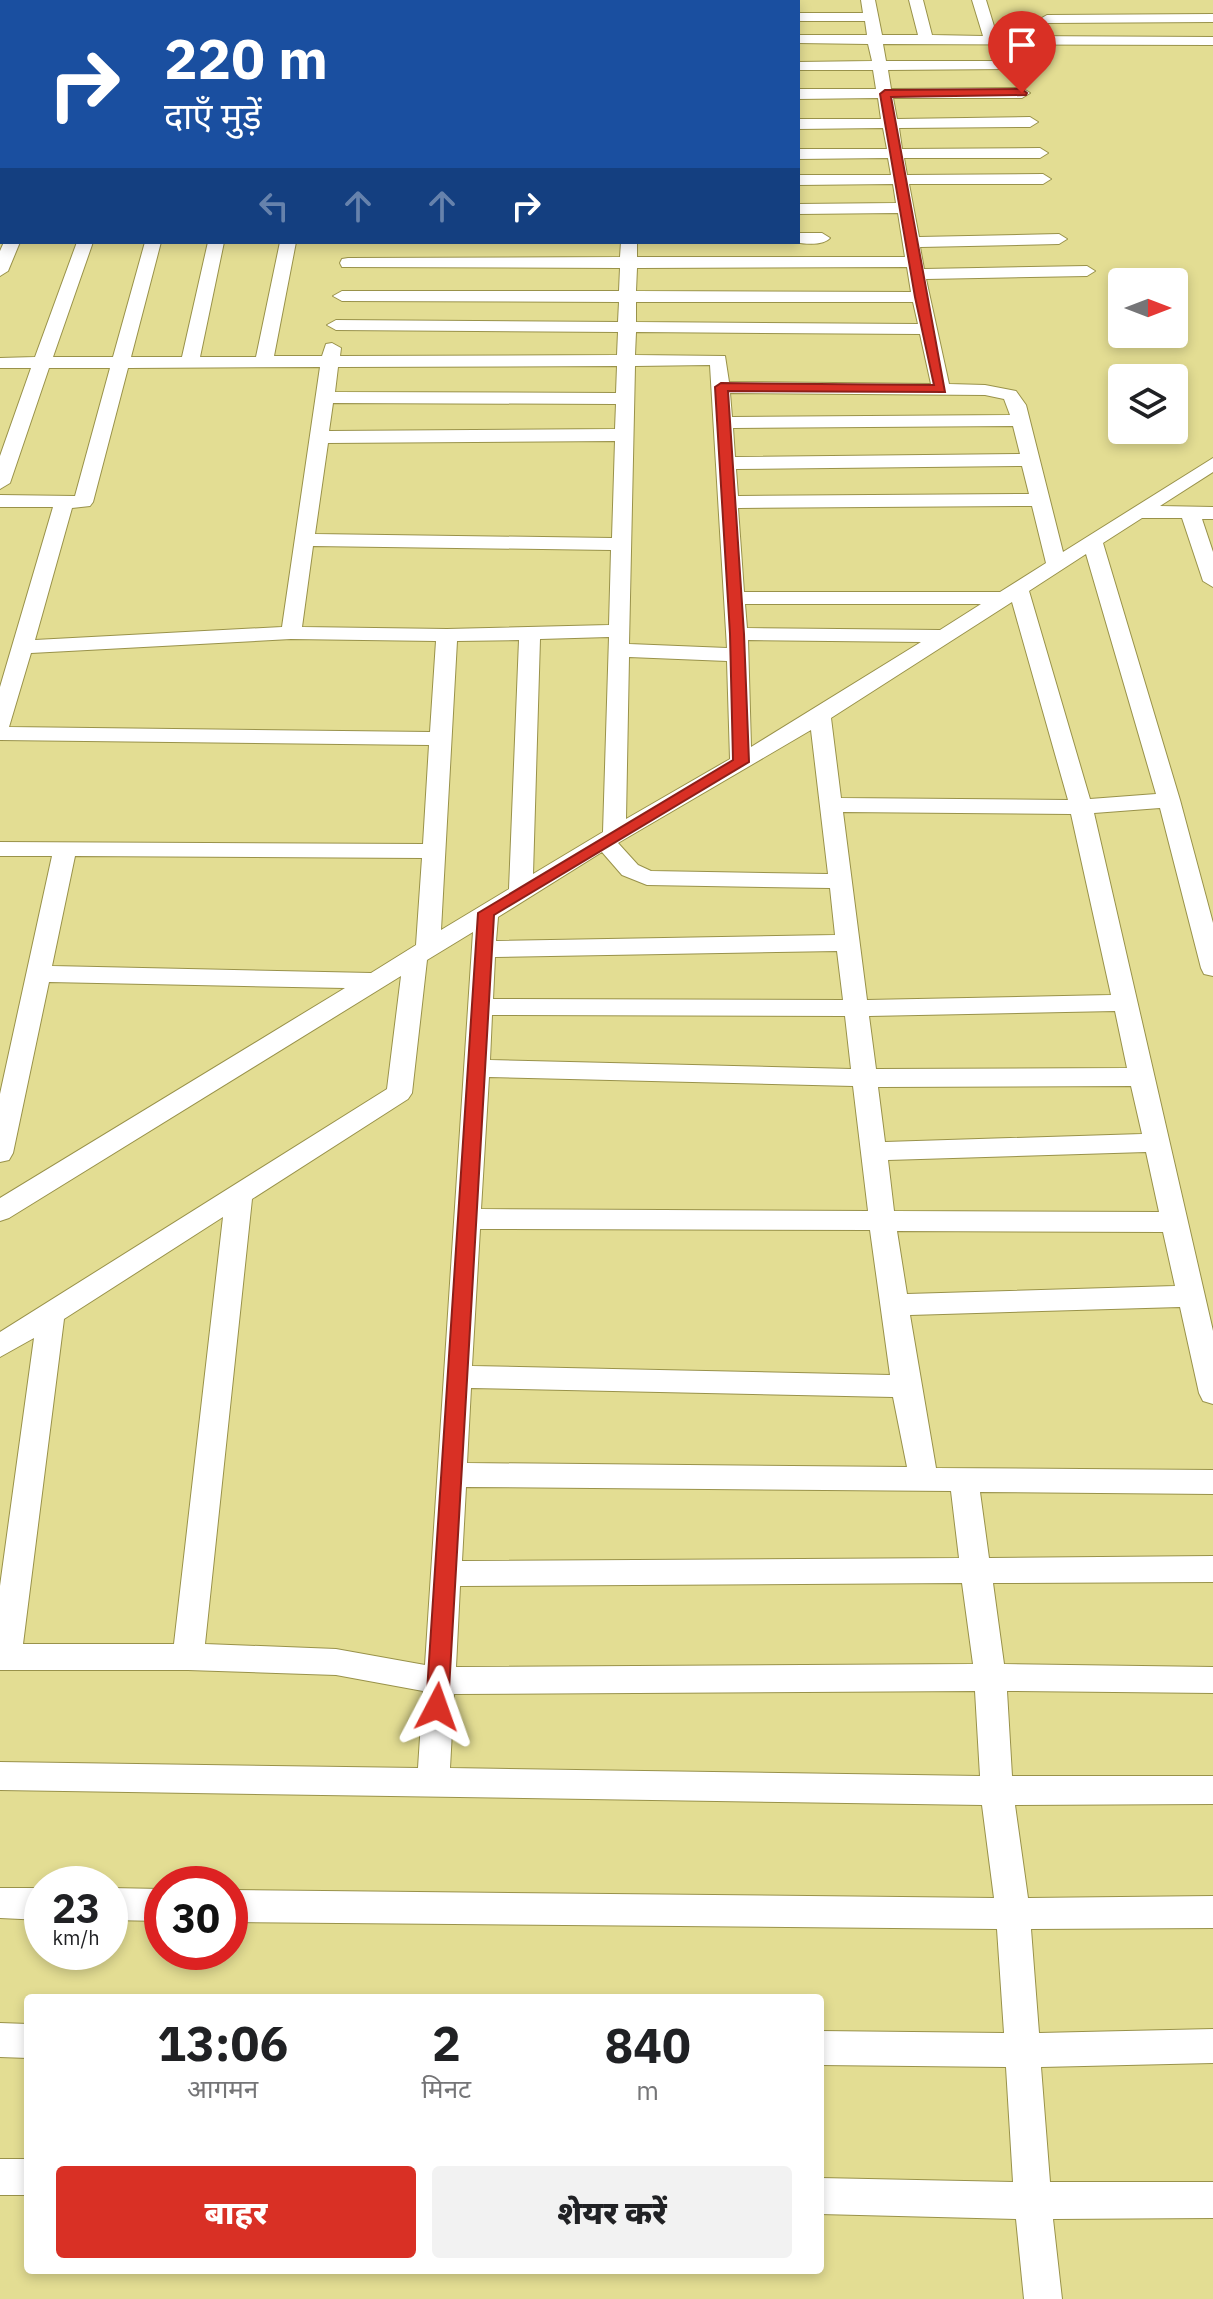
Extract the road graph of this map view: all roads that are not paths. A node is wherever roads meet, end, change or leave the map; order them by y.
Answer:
1 (916, 0) edge
2 (979, 0) edge
3 (1041, 0) edge
4 (870, 8) edge
5 (800, 17) edge
6 (1213, 18) edge
7 (1047, 19) junction
8 (800, 39) edge
9 (875, 39) junction
10 (991, 39) junction
11 (926, 40) junction
12 (1213, 41) edge
13 (1056, 45) junction
14 (1009, 65) dead end
15 (800, 66) edge
16 (880, 66) junction
17 (1022, 93) dead end
18 (800, 94) edge
19 (885, 94) junction
20 (1030, 122) dead end
21 (800, 124) edge
22 (890, 124) junction
23 (895, 153) junction
24 (1040, 153) dead end
25 (800, 154) edge
26 (1043, 179) dead end
27 (800, 180) edge
28 (900, 180) junction
29 (905, 208) junction
30 (800, 209) edge
31 (800, 238) edge
32 (822, 238) dead end
33 (1059, 239) dead end
34 (911, 242) junction
35 (11, 244) edge
36 (84, 244) edge
37 (153, 244) edge
38 (216, 244) edge
39 (288, 244) edge
40 (352, 244) edge
41 (629, 244) edge
42 (348, 263) junction
43 (629, 265) junction
44 (916, 268) junction
45 (0, 271) edge
46 (1087, 271) dead end
47 (629, 295) junction
48 (342, 296) junction
49 (921, 297) junction
50 (336, 325) junction
51 (628, 326) junction
52 (928, 329) junction
53 (45, 362) junction
54 (329, 362) junction
55 (627, 362) junction
56 (0, 363) edge
57 (190, 363) junction
58 (264, 363) junction
59 (123, 364) junction
60 (721, 387) junction
61 (941, 389) junction
62 (324, 397) junction
63 (626, 399) junction
64 (1020, 420) junction
65 (724, 423) junction
66 (625, 435) junction
67 (319, 437) junction
68 (1031, 460) junction
69 (726, 463) junction
70 (1208, 469) edge
71 (0, 483) edge
72 (1040, 500) junction
73 (0, 501) edge
74 (64, 502) junction
75 (729, 502) junction
76 (1137, 512) junction
77 (1190, 513) junction
78 (1213, 513) edge
79 (304, 540) junction
80 (1092, 541) junction
81 (622, 544) junction
82 (1056, 564) junction
83 (1213, 581) edge
84 (1010, 593) junction
85 (735, 598) junction
86 (291, 633) junction
87 (530, 633) junction
88 (447, 635) junction
89 (943, 636) junction
90 (620, 641) junction
91 (738, 644) junction
92 (22, 647) junction
93 (820, 716) junction
94 (0, 724) edge
95 (0, 733) edge
96 (441, 739) junction
97 (741, 762) junction
98 (1169, 800) junction
99 (831, 805) junction
100 (1081, 807) junction
101 (609, 838) junction
102 (0, 849) edge
103 (65, 850) junction
104 (434, 851) junction
105 (841, 881) junction
106 (521, 892) junction
107 (486, 913) junction
108 (849, 943) junction
109 (484, 949) junction
110 (421, 953) junction
111 (1213, 968) edge
112 (38, 974) junction
113 (374, 981) junction
114 (1125, 1003) junction
115 (481, 1007) junction
116 (857, 1008) junction
117 (477, 1068) junction
118 (1142, 1077) junction
119 (866, 1078) junction
120 (1157, 1143) junction
121 (875, 1151) junction
122 (0, 1153) edge
123 (239, 1194) junction
124 (0, 1211) edge
125 (467, 1219) junction
126 (882, 1220) junction
127 (1175, 1222) junction
128 (1191, 1296) junction
129 (895, 1305) junction
130 (51, 1312) junction
131 (0, 1346) edge
132 (458, 1377) junction
133 (906, 1386) junction
134 (1213, 1393) edge
135 (451, 1475) junction
136 (924, 1479) junction
137 (964, 1479) junction
138 (1213, 1482) edge
139 (976, 1569) junction
140 (1213, 1569) edge
141 (445, 1574) junction
142 (3, 1657) edge
143 (188, 1657) junction
144 (990, 1677) junction
145 (1213, 1680) edge
146 (439, 1681) junction
147 (0, 1776) edge
148 (433, 1783) junction
149 (1213, 1790) edge
150 (997, 1791) junction
151 (0, 1903) edge
152 (24, 1904) edge
153 (248, 1906) edge
154 (1213, 1912) edge
155 (1013, 1914) junction
156 (0, 2040) edge
157 (24, 2041) edge
158 (1213, 2046) edge
159 (824, 2048) edge
160 (1022, 2050) junction
161 (0, 2177) edge
162 (24, 2177) edge
163 (824, 2196) edge
164 (1213, 2200) edge
165 (1033, 2201) junction
166 (1043, 2299) edge

1 - 11 street
2 - 10 street
3 - 7 street
4 - 5 street
4 - 9 street
6 - 7 street
7 - 13 street
8 - 9 street
9 - 11 street
9 - 16 street
10 - 11 street
10 - 13 street
12 - 13 street
14 - 16 street
15 - 16 street
16 - 19 street
17 - 19 street
18 - 19 street
19 - 22 street
20 - 22 street
21 - 22 street
22 - 23 street
23 - 24 street
23 - 25 street
23 - 28 street
26 - 28 street
27 - 28 street
28 - 29 street
29 - 30 street
29 - 34 street
31 - 32 street
33 - 34 street
34 - 44 street
35 - 45 street
36 - 53 street
37 - 59 street
38 - 57 street
39 - 58 street
40 - 42 street
41 - 43 street
42 - 43 street
42 - 48 street
43 - 44 street
43 - 47 street
44 - 46 street
44 - 49 street
47 - 48 street
47 - 49 street
47 - 51 street
48 - 50 street
49 - 52 street
50 - 51 street
50 - 54 street
51 - 52 street
51 - 55 street
52 - 61 street
53 - 56 street
53 - 59 street
53 - 71 street
54 - 55 street
54 - 58 street
54 - 62 street
55 - 60 street
55 - 63 street
57 - 58 street
57 - 59 street
59 - 74 street
60 - 61 street
60 - 65 street
61 - 64 street
62 - 63 street
62 - 67 street
63 - 66 street
64 - 65 street
64 - 68 street
65 - 69 street
66 - 67 street
66 - 81 street
67 - 79 street
68 - 69 street
68 - 72 street
69 - 75 street
70 - 76 street
72 - 75 street
72 - 82 street
73 - 74 street
74 - 92 street
75 - 85 street
76 - 77 street
76 - 80 street
77 - 78 street
77 - 83 street
79 - 81 street
79 - 86 street
80 - 82 street
80 - 98 street
81 - 90 street
82 - 84 street
84 - 85 street
84 - 89 street
84 - 100 street
85 - 91 street
86 - 88 street
86 - 92 street
87 - 88 street
87 - 90 street
87 - 106 street
88 - 96 street
89 - 91 street
89 - 93 street
90 - 91 street
90 - 101 street
91 - 97 street
92 - 94 street
93 - 97 street
93 - 99 street
95 - 96 street
96 - 104 street
97 - 101 street
98 - 100 street
98 - 111 street
99 - 100 street
99 - 105 street
100 - 114 street
101 - 105 street
101 - 106 street
102 - 103 street
103 - 104 street
103 - 112 street
104 - 110 street
105 - 108 street
106 - 107 street
107 - 109 street
107 - 110 street
108 - 109 street
108 - 116 street
109 - 115 street
110 - 113 street
110 - 123 street
112 - 113 street
112 - 122 street
113 - 124 street
114 - 116 street
114 - 118 street
115 - 116 street
115 - 117 street
116 - 119 street
117 - 119 street
117 - 125 street
118 - 119 street
118 - 120 street
119 - 121 street
120 - 121 street
120 - 127 street
121 - 126 street
123 - 130 street
123 - 143 street
125 - 126 street
125 - 132 street
126 - 127 street
126 - 129 street
127 - 128 street
128 - 129 street
128 - 134 street
129 - 133 street
130 - 131 street
130 - 142 street
132 - 133 street
132 - 135 street
133 - 136 street
135 - 136 street
135 - 141 street
136 - 137 street
137 - 138 street
137 - 139 street
139 - 140 street
139 - 141 street
139 - 144 street
141 - 146 street
142 - 143 street
143 - 146 street
144 - 145 street
144 - 146 street
144 - 150 street
146 - 148 street
147 - 148 street
148 - 150 street
149 - 150 street
150 - 155 street
151 - 152 street
153 - 155 street
154 - 155 street
155 - 160 street
156 - 157 street
158 - 160 street
159 - 160 street
160 - 165 street
161 - 162 street
163 - 165 street
164 - 165 street
165 - 166 street

